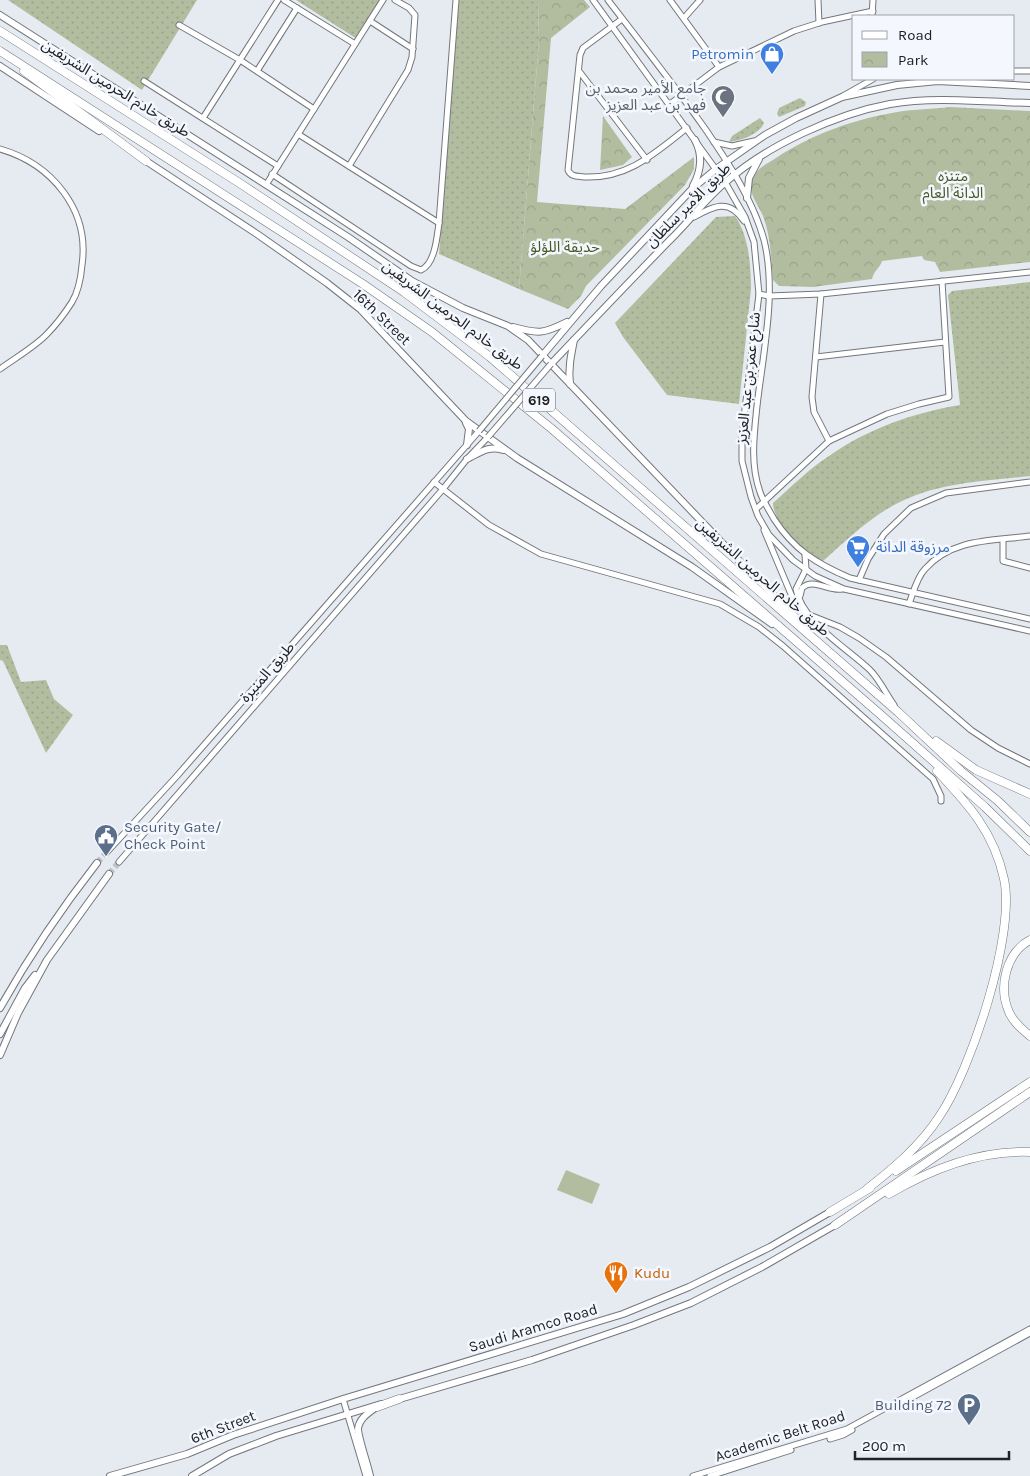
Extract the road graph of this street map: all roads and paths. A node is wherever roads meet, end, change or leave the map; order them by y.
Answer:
1 (278, 0) edge
2 (284, 0) edge
3 (383, 0) edge
4 (395, 0) edge
5 (456, 0) edge
6 (592, 0) edge
7 (608, 0) edge
8 (670, 0) edge
9 (700, 0) edge
10 (818, 0) edge
11 (873, 0) edge
12 (297, 8) junction
13 (873, 14) edge
14 (0, 16) edge
15 (684, 18) junction
16 (852, 18) edge
17 (622, 19) junction
18 (370, 21) junction
19 (819, 23) junction
20 (179, 25) dead end
21 (612, 27) junction
22 (0, 31) edge
23 (355, 44) junction
24 (413, 49) junction
25 (0, 52) edge
26 (240, 60) junction
27 (0, 66) edge
28 (719, 67) junction
29 (578, 70) junction
30 (257, 71) junction
31 (1015, 71) edge
32 (1030, 72) edge
33 (871, 80) edge
34 (935, 80) edge
35 (144, 81) dead end
36 (930, 82) junction
37 (1030, 86) edge
38 (681, 95) junction
39 (842, 96) junction
40 (1030, 103) edge
41 (670, 104) junction
42 (314, 109) junction
43 (203, 118) junction
44 (687, 128) junction
45 (298, 134) junction
46 (695, 140) junction
47 (755, 141) junction
48 (713, 142) junction
49 (0, 149) edge
50 (760, 158) junction
51 (647, 160) junction
52 (146, 161) junction
53 (727, 161) junction
54 (278, 166) junction
55 (349, 166) junction
56 (716, 169) junction
57 (272, 174) junction
58 (735, 174) junction
59 (725, 182) junction
60 (266, 184) junction
61 (692, 189) junction
62 (747, 198) junction
63 (689, 220) junction
64 (439, 223) junction
65 (750, 233) junction
66 (1030, 272) edge
67 (942, 281) junction
68 (759, 294) junction
69 (821, 294) junction
70 (770, 296) junction
71 (571, 320) junction
72 (508, 326) junction
73 (575, 339) junction
74 (945, 342) junction
75 (542, 356) junction
76 (816, 357) junction
77 (551, 364) junction
78 (0, 369) edge
79 (571, 385) junction
80 (466, 421) junction
81 (479, 431) junction
82 (488, 437) junction
83 (830, 441) junction
84 (468, 445) junction
85 (518, 458) junction
86 (467, 459) junction
87 (434, 482) junction
88 (1030, 482) edge
89 (443, 489) junction
90 (765, 502) junction
91 (756, 509) junction
92 (758, 516) junction
93 (1030, 536) edge
94 (1002, 540) junction
95 (805, 555) junction
96 (1030, 568) edge
97 (806, 569) junction
98 (858, 580) junction
99 (844, 589) junction
100 (914, 593) junction
101 (800, 599) junction
102 (909, 604) junction
103 (808, 614) junction
104 (1030, 619) edge
105 (1030, 632) edge
106 (792, 638) junction
107 (868, 686) junction
108 (898, 712) junction
109 (908, 740) junction
110 (1030, 764) edge
111 (1030, 794) edge
112 (941, 801) dead end
113 (1030, 832) edge
114 (1030, 851) edge
115 (107, 852) tunnel mouth
116 (119, 862) tunnel mouth
117 (96, 864) tunnel mouth
118 (109, 874) tunnel mouth
119 (1030, 940) edge
120 (47, 960) junction
121 (0, 1008) edge
122 (0, 1034) edge
123 (1030, 1036) edge
124 (0, 1055) edge
125 (1030, 1082) edge
126 (1030, 1092) edge
127 (1030, 1152) edge
128 (867, 1189) junction
129 (830, 1212) joint
130 (836, 1225) junction
131 (1030, 1329) edge
132 (1030, 1334) edge
133 (399, 1398) junction
134 (343, 1399) junction
135 (377, 1407) joint
136 (348, 1413) junction
137 (110, 1476) edge
138 (192, 1476) edge
139 (366, 1476) edge
140 (370, 1476) edge
141 (694, 1476) edge
142 (710, 1476) edge

1 - 26 street
2 - 12 street
3 - 18 street
4 - 24 street
5 - 64 street
6 - 21 street
7 - 17 street, شارع عمر بن عبد العزيز
8 - 15 street
9 - 15 street
10 - 19 street
11 - 13 street
12 - 23 street
12 - 30 street
14 - 60 main road
15 - 28 street
16 - 19 street
17 - 21 street
17 - 38 street, شارع عمر بن عبد العزيز
18 - 23 street
18 - 24 street
19 - 28 street
20 - 26 street
21 - 29 street
21 - 41 street
22 - 107 highway, طريق خادم الحرمين الشريفين / 619
23 - 42 street
24 - 55 street
25 - 52 highway
25 - 106 highway, طريق خادم الحرمين الشريفين / 619
26 - 30 street
26 - 43 street
27 - 52 main road, 16th Street
28 - 38 street
29 - 51 street
29 - 51 street
30 - 42 street
31 - 32 street
33 - 39 street
34 - 36 street
35 - 43 street
36 - 37 main road, طريق الأمير سلطان
36 - 39 main road, طريق الأمير سلطان
38 - 41 street
38 - 48 street, شارع عمر بن عبد العزيز
39 - 47 main road, طريق الأمير سلطان
40 - 50 main road, طريق الأمير سلطان
41 - 44 street
42 - 45 street
43 - 54 street
44 - 46 street
44 - 51 street
45 - 54 street
45 - 55 street
46 - 56 street
46 - 61 main road
47 - 48 street
47 - 53 main road, طريق الأمير سلطان
48 - 53 street, شارع عمر بن عبد العزيز
49 - 78 street
50 - 58 main road, طريق الأمير سلطان
50 - 62 main road
52 - 80 main road, 16th Street
53 - 56 main road, طريق الأمير سلطان
53 - 58 street, شارع عمر بن عبد العزيز
54 - 57 street
55 - 64 street
56 - 59 street
56 - 61 main road, طريق الأمير سلطان
57 - 60 street
57 - 64 street
58 - 59 main road, طريق الأمير سلطان
58 - 62 street, شارع عمر بن عبد العزيز
59 - 63 main road, طريق الأمير سلطان
59 - 65 street
60 - 72 main road
61 - 71 main road, طريق الأمير سلطان
62 - 70 street, شارع عمر بن عبد العزيز
63 - 65 street
63 - 73 main road, طريق الأمير سلطان
65 - 68 street
66 - 67 street
67 - 69 street
67 - 74 street
68 - 70 street
68 - 91 street
69 - 70 street
69 - 76 street
70 - 90 street, شارع عمر بن عبد العزيز
71 - 72 main road
71 - 75 main road, طريق الأمير سلطان
72 - 75 main road
73 - 77 main road, طريق الأمير سلطان
73 - 79 main road
74 - 76 street
74 - 83 street
75 - 77 main road
75 - 81 street, طريق المنيرة, bridge
76 - 83 street
77 - 79 main road
77 - 82 street, طريق الأمير سلطان, bridge
79 - 107 main road
80 - 81 main road, 16th Street
80 - 84 main road
81 - 82 main road, 16th Street
81 - 84 street, طريق المنيرة
82 - 85 main road, 16th Street
82 - 86 street, طريق الأمير سلطان
83 - 90 street
84 - 87 street, طريق المنيرة
85 - 86 main road
85 - 106 main road
86 - 89 street, طريق المنيرة
87 - 89 street
87 - 115 street, طريق المنيرة
88 - 98 street
89 - 112 street
89 - 116 street, طريق المنيرة
90 - 91 street
90 - 95 street, شارع عمر بن عبد العزيز
91 - 92 street
92 - 97 street
92 - 103 street
93 - 94 street
94 - 96 street
94 - 100 street
95 - 97 street
95 - 98 street, شارع عمر بن عبد العزيز
97 - 99 street
97 - 101 street
98 - 100 street, شارع عمر بن عبد العزيز
99 - 101 street
99 - 102 street
100 - 102 street
100 - 104 street, شارع عمر بن عبد العزيز
101 - 103 street
102 - 105 street
103 - 108 street
103 - 110 street
106 - 109 highway, طريق خادم الحرمين الشريفين / 619
107 - 108 highway, طريق خادم الحرمين الشريفين / 619
108 - 111 highway
108 - 113 highway, طريق خادم الحرمين الشريفين / 619
109 - 114 highway, طريق خادم الحرمين الشريفين / 619
109 - 128 highway
117 - 121 main road
118 - 120 main road
119 - 123 highway
120 - 122 main road
120 - 124 main road
125 - 128 highway
126 - 130 highway
127 - 130 highway
128 - 129 highway
129 - 134 main road, Saudi Aramco Road
130 - 133 main road, Saudi Aramco Road
131 - 141 street, Academic Belt Road
132 - 142 street, Academic Belt Road
133 - 135 highway
133 - 136 main road, Saudi Aramco Road
134 - 136 street
134 - 137 main road, 6th Street
135 - 140 main road
136 - 138 main road, 6th Street
136 - 139 street

